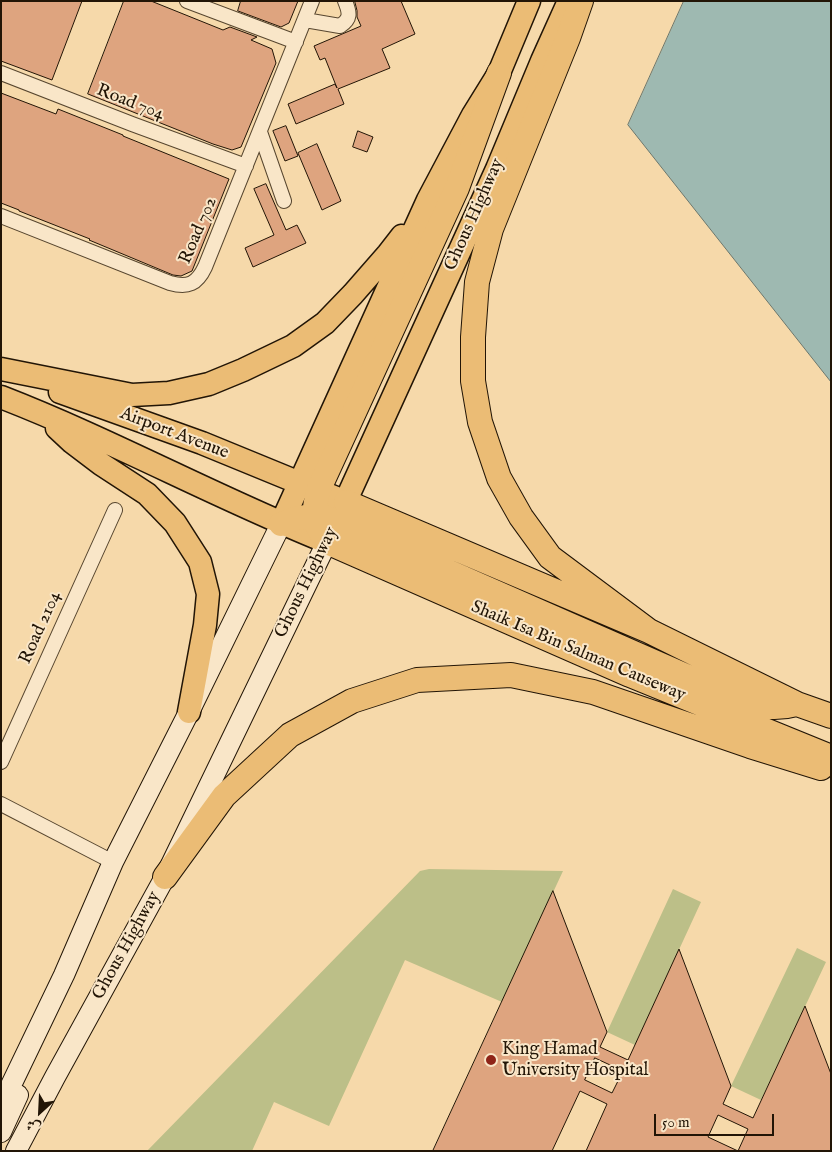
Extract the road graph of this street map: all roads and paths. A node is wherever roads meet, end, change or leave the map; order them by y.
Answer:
1 (187, 1) edge
2 (312, 1) edge
3 (345, 1) edge
4 (529, 1) edge
5 (569, 1) edge
6 (581, 1) edge
7 (220, 7) edge
8 (305, 20) junction
9 (296, 42) junction
10 (1, 73) edge
11 (499, 73) junction
12 (260, 132) junction
13 (246, 166) junction
14 (428, 200) junction
15 (284, 201) dead end
16 (1, 216) edge
17 (1, 370) edge
18 (1, 397) edge
19 (42, 413) junction
20 (308, 487) junction
21 (115, 510) dead end
22 (314, 516) junction
23 (337, 522) junction
24 (281, 524) junction
25 (649, 631) junction
26 (797, 704) junction
27 (190, 712) junction
28 (831, 716) edge
29 (831, 758) edge
30 (1, 762) edge
31 (831, 771) edge
32 (1, 804) edge
33 (113, 862) junction
34 (165, 877) junction
35 (64, 975) junction
36 (1, 1106) edge
37 (1, 1132) edge
38 (16, 1151) edge

1 - 7 street
2 - 8 street, Road 702
3 - 8 street
4 - 11 main road
5 - 23 main road, Ghous Highway
6 - 25 highway
7 - 9 street
8 - 9 street, Road 702
9 - 12 street, Road 702
10 - 13 street, Road 704
11 - 14 main road
11 - 20 highway
12 - 13 street, Road 702
12 - 15 street
13 - 16 street, Road 702
14 - 17 main road
14 - 20 main road
17 - 20 main road, Airport Avenue
18 - 19 main road, Airport Avenue
19 - 24 main road, Airport Avenue
19 - 27 main road
20 - 22 highway
20 - 23 main road, Airport Avenue
20 - 24 main road
21 - 30 street, Road 2104
22 - 23 highway
22 - 24 highway
23 - 24 main road, Airport Avenue
23 - 25 highway
23 - 26 highway
23 - 29 highway, Shaik Isa Bin Salman Causeway
23 - 34 main road, Ghous Highway
24 - 27 main road
25 - 26 highway
26 - 28 highway
27 - 33 main road
31 - 34 highway
32 - 33 street
33 - 35 main road
34 - 38 main road, Ghous Highway
35 - 36 main road
35 - 37 main road

